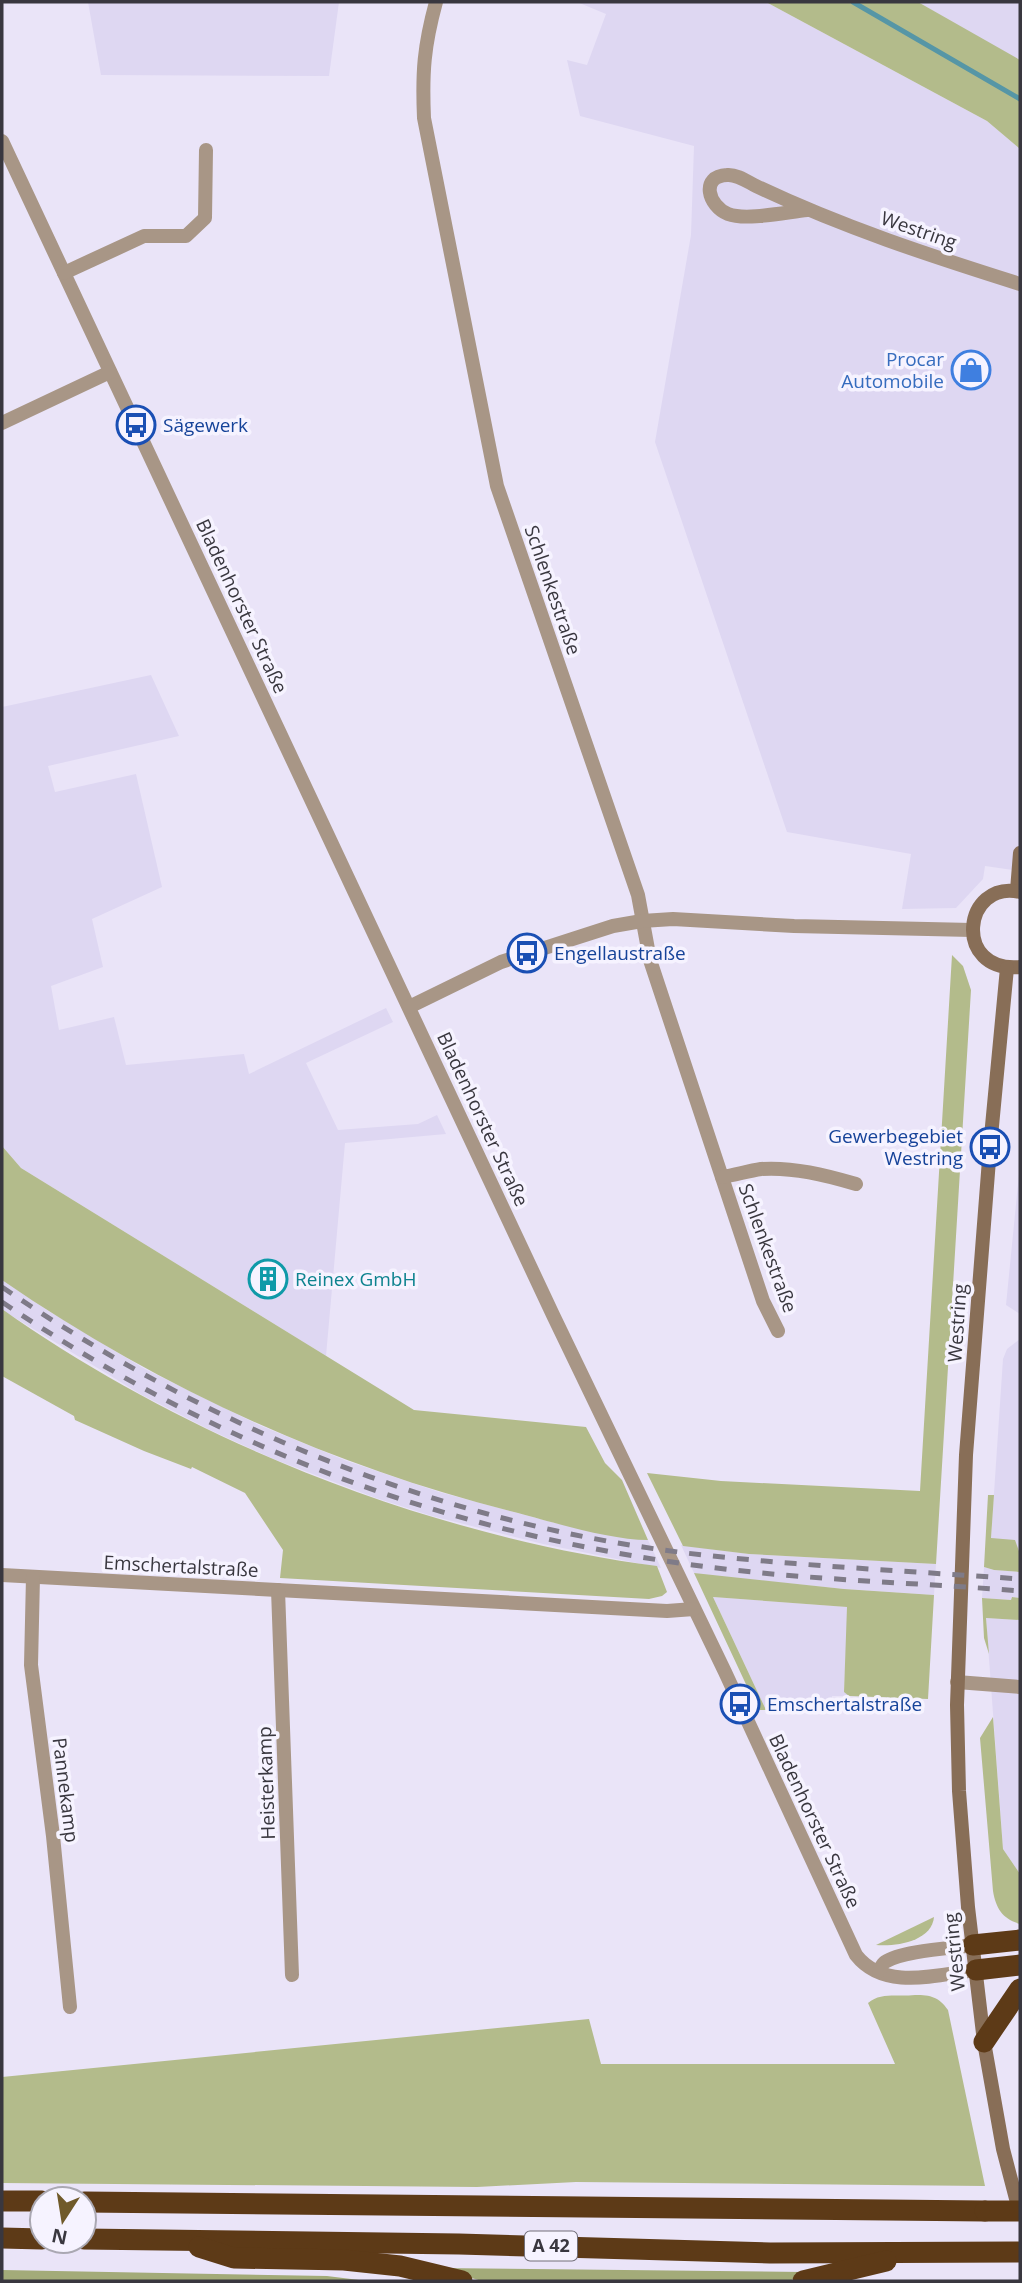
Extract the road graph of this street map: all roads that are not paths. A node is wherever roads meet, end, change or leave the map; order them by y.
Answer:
1 (436, 2) edge
2 (2, 141) edge
3 (206, 150) dead end
4 (807, 210) junction
5 (64, 272) junction
6 (1020, 284) edge
7 (110, 372) junction
8 (2, 423) edge
9 (1020, 853) edge
10 (1018, 891) edge
11 (642, 921) junction
12 (972, 930) junction
13 (1014, 967) edge
14 (409, 1007) junction
15 (722, 1177) junction
16 (856, 1184) dead end
17 (778, 1331) dead end
18 (2, 1575) edge
19 (33, 1577) junction
20 (278, 1590) junction
21 (694, 1609) junction
22 (957, 1682) junction
23 (1020, 1687) edge
24 (1020, 1940) edge
25 (973, 1945) junction
26 (1020, 1965) edge
27 (976, 1970) junction
28 (878, 1971) junction
29 (292, 1975) dead end
30 (1020, 1989) edge
31 (70, 2007) dead end
32 (984, 2042) junction
33 (2, 2201) edge
34 (28, 2201) edge
35 (98, 2202) edge
36 (1020, 2212) edge
37 (2, 2238) edge
38 (28, 2239) edge
39 (98, 2239) edge
40 (177, 2240) junction
41 (926, 2252) junction
42 (1020, 2252) edge
43 (462, 2281) edge
44 (803, 2281) edge

1 - 11 street, Schlenkestraße
2 - 5 street, Bladenhorster Straße
3 - 5 street
4 - 4 street, Westring
4 - 6 street, Westring
5 - 7 street, Bladenhorster Straße
7 - 8 street
7 - 14 street, Bladenhorster Straße
9 - 10 main road
10 - 12 main road
11 - 12 street
11 - 14 street
11 - 15 street, Schlenkestraße
12 - 13 main road
13 - 22 main road, Westring
14 - 21 street, Bladenhorster Straße
15 - 16 street, Schlenkestraße
15 - 17 street, Schlenkestraße
18 - 19 street, Emschertalstraße
19 - 20 street, Emschertalstraße
19 - 31 street, Pannekamp
20 - 21 street, Emschertalstraße
20 - 29 street, Heisterkamp
21 - 28 street, Bladenhorster Straße
22 - 23 street
22 - 25 main road, Westring
24 - 25 highway
25 - 27 main road, Westring
25 - 28 street
26 - 27 highway
27 - 28 street
27 - 32 main road, Westring
30 - 32 highway
32 - 36 main road, Westring
33 - 34 highway
35 - 36 highway, A 42, bridge
37 - 38 highway
39 - 40 highway, A 42
40 - 41 highway, A 42
40 - 43 highway
41 - 42 highway, A 42
41 - 44 highway

